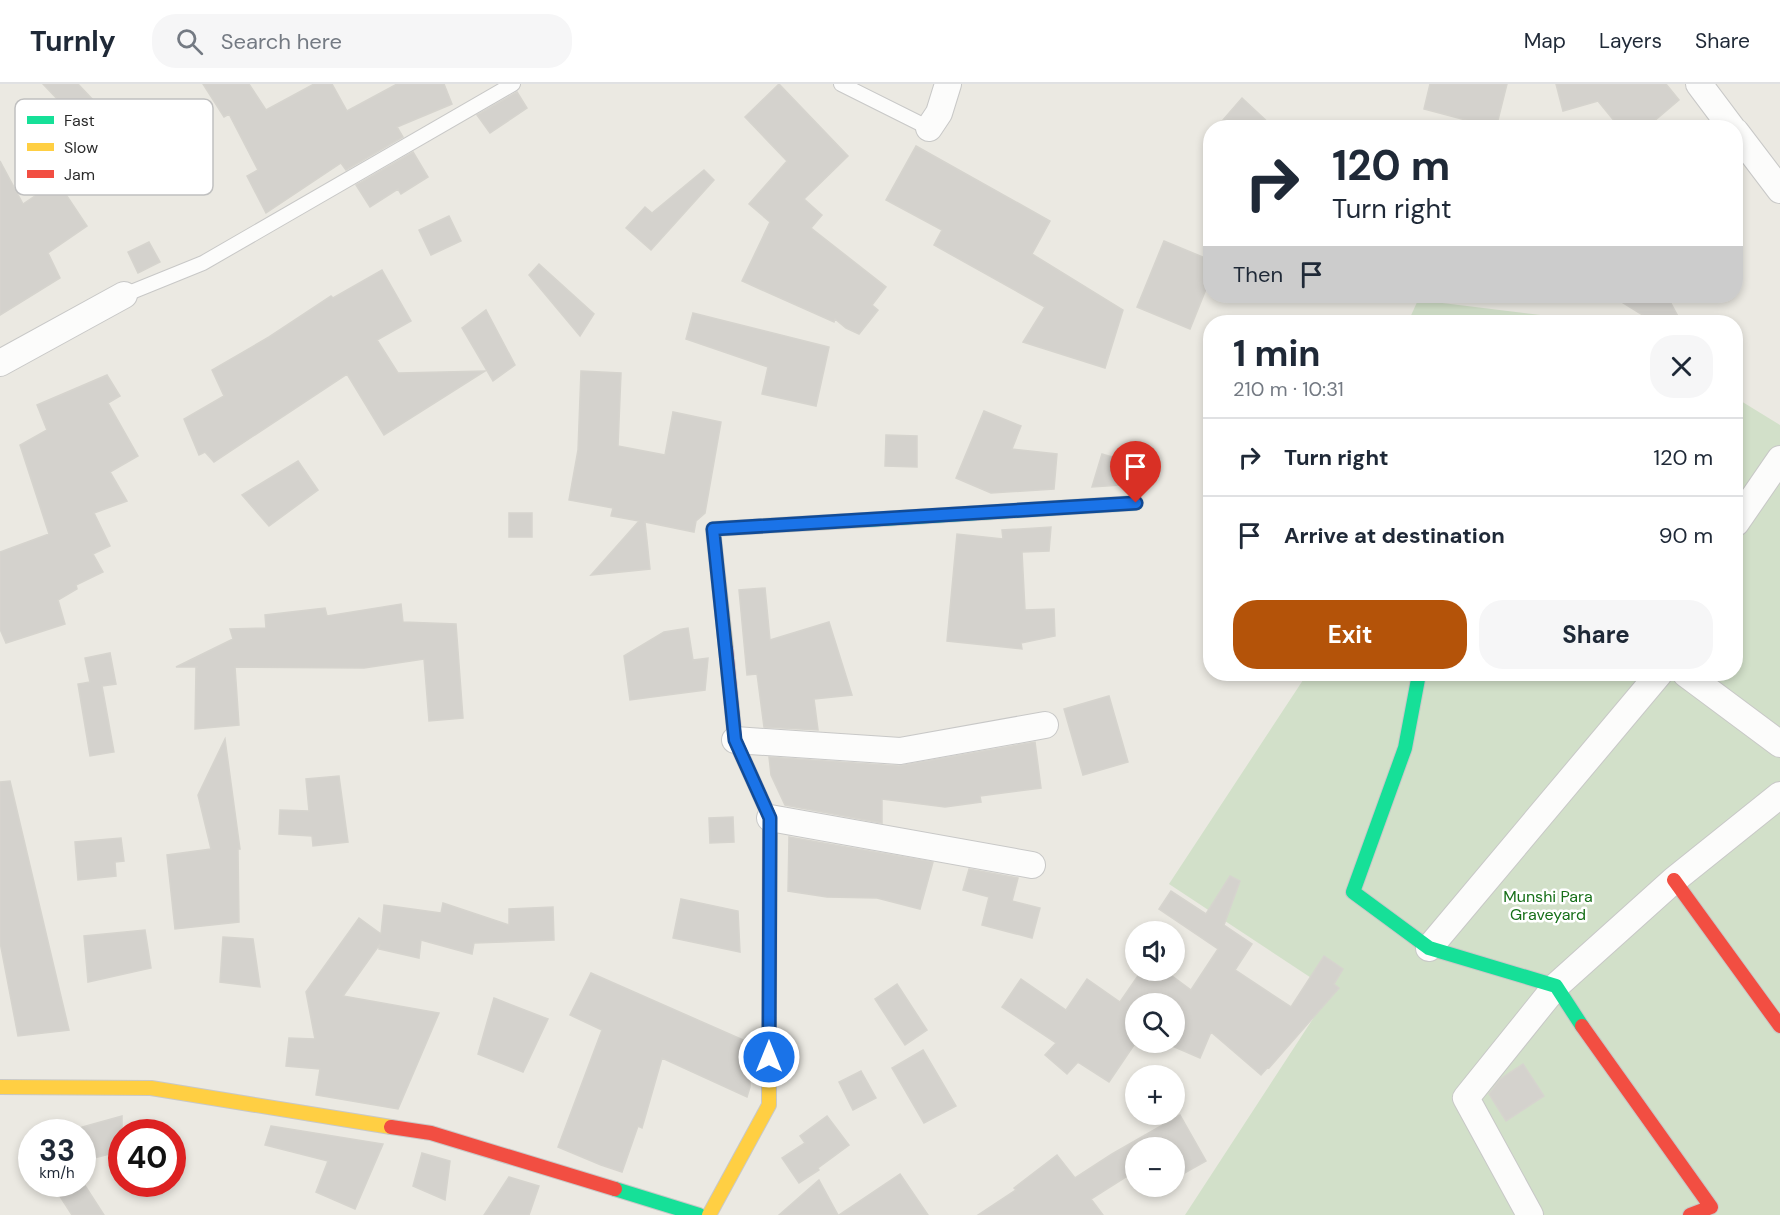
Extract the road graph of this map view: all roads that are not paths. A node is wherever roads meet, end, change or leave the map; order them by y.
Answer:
1 (513, 84) edge
2 (840, 84) edge
3 (948, 84) edge
4 (1699, 84) edge
5 (1726, 120) edge
6 (929, 128) joint
7 (1743, 141) edge
8 (1780, 190) edge
9 (124, 295) joint
10 (0, 363) edge
11 (1780, 459) edge
12 (1136, 503) dead end
13 (1743, 513) edge
14 (1418, 681) edge
15 (1653, 681) edge
16 (1695, 681) edge
17 (1045, 725) dead end
18 (735, 740) junction
19 (1780, 744) edge
20 (1780, 795) edge
21 (770, 818) junction
22 (1032, 865) dead end
23 (1674, 880) junction
24 (1430, 948) junction
25 (1556, 986) junction
26 (1780, 1026) edge
27 (0, 1087) edge
28 (699, 1215) edge
29 (709, 1215) edge
30 (1530, 1215) edge
31 (1690, 1215) edge

1 - 9 lane
2 - 6 lane
3 - 6 street
4 - 5 street
7 - 8 street
9 - 10 street
11 - 13 street
12 - 18 street
14 - 24 street
15 - 24 street
16 - 19 street
17 - 18 street
18 - 21 street
20 - 23 street
21 - 22 street
21 - 29 street
23 - 25 street
23 - 26 street
24 - 25 street
25 - 30 street
25 - 31 street
27 - 28 street

